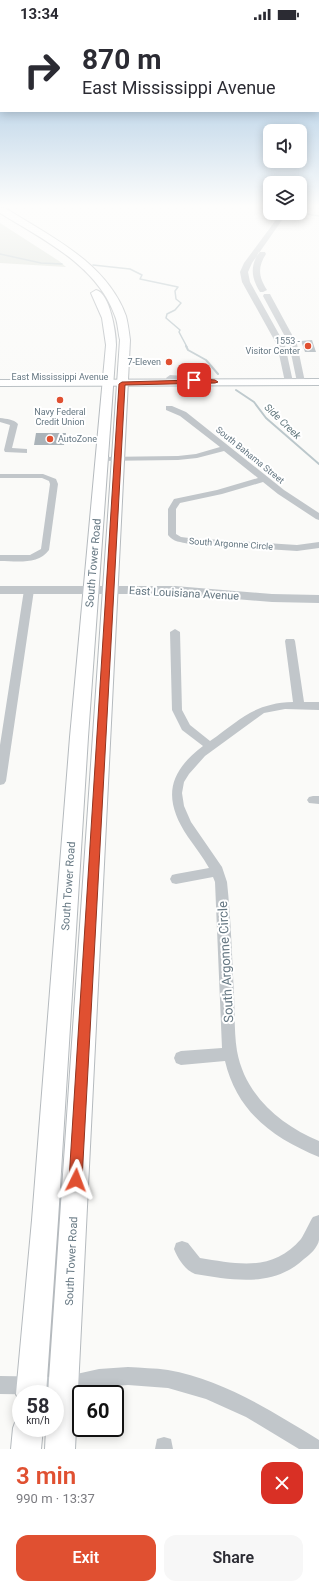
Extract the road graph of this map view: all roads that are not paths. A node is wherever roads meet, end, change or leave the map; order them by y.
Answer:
1 (81, 274) edge
2 (94, 274) edge
3 (244, 274) edge
4 (256, 274) edge
5 (107, 315) junction
6 (286, 330) junction
7 (273, 331) junction
8 (124, 334) junction
9 (0, 377) edge
10 (170, 378) joint
11 (184, 379) joint
12 (108, 380) junction
13 (122, 380) junction
14 (215, 382) junction
15 (289, 382) junction
16 (301, 382) junction
17 (319, 382) edge
18 (0, 384) edge
19 (169, 408) dead end
20 (0, 420) edge
21 (225, 448) junction
22 (4, 451) edge
23 (24, 451) dead end
24 (102, 459) junction
25 (118, 459) junction
26 (0, 476) edge
27 (264, 479) junction
28 (319, 518) edge
29 (319, 545) edge
30 (0, 558) edge
31 (0, 590) edge
32 (29, 590) junction
33 (101, 590) junction
34 (319, 599) edge
35 (175, 632) dead end
36 (290, 641) dead end
37 (299, 706) junction
38 (319, 706) edge
39 (210, 746) junction
40 (0, 781) edge
41 (218, 871) junction
42 (176, 879) dead end
43 (230, 1054) junction
44 (181, 1058) dead end
45 (319, 1149) edge
46 (319, 1223) edge
47 (182, 1249) dead end
48 (0, 1385) edge
49 (31, 1385) edge
50 (64, 1386) joint
51 (12, 1387) edge
52 (27, 1437) edge
53 (61, 1437) edge
54 (26, 1449) edge
55 (60, 1449) edge
56 (316, 1449) edge

1 - 5 main road
2 - 8 main road, South Tower Road
3 - 7 street
4 - 6 street
5 - 8 main road
5 - 12 main road, South Tower Road
6 - 7 street
6 - 16 street
7 - 15 street
8 - 13 main road, South Tower Road
9 - 12 main road, East Mississippi Avenue
10 - 11 street, East Mississippi Avenue
10 - 13 main road, East Mississippi Avenue
11 - 14 main road, East Mississippi Avenue
12 - 13 main road, East Mississippi Avenue
12 - 18 main road, East Mississippi Avenue
12 - 24 main road, South Tower Road
13 - 14 main road, East Mississippi Avenue
13 - 25 main road, South Tower Road
14 - 15 main road, East Mississippi Avenue
15 - 16 main road, East Mississippi Avenue
16 - 17 main road, East Mississippi Avenue
19 - 21 street, South Bahama Street
20 - 22 street
21 - 25 street
21 - 27 street, South Bahama Street
22 - 23 street
24 - 25 street
24 - 33 main road, South Tower Road
25 - 33 main road, South Tower Road
26 - 30 street
27 - 28 street, South Bahama Street
27 - 29 street, South Argonne Circle
31 - 32 street, East Louisiana Avenue
32 - 33 street, East Louisiana Avenue
32 - 40 street
33 - 34 street, East Louisiana Avenue
33 - 49 main road, South Tower Road
33 - 50 main road, South Tower Road
35 - 39 street
36 - 37 street
37 - 38 street, South Argonne Circle
37 - 39 street, South Argonne Circle
39 - 41 street, South Argonne Circle
41 - 42 street
41 - 43 street, South Argonne Circle
43 - 44 street
43 - 45 street, South Argonne Circle
46 - 47 street
48 - 51 street
50 - 56 street
52 - 54 main road
53 - 55 main road, South Tower Road

